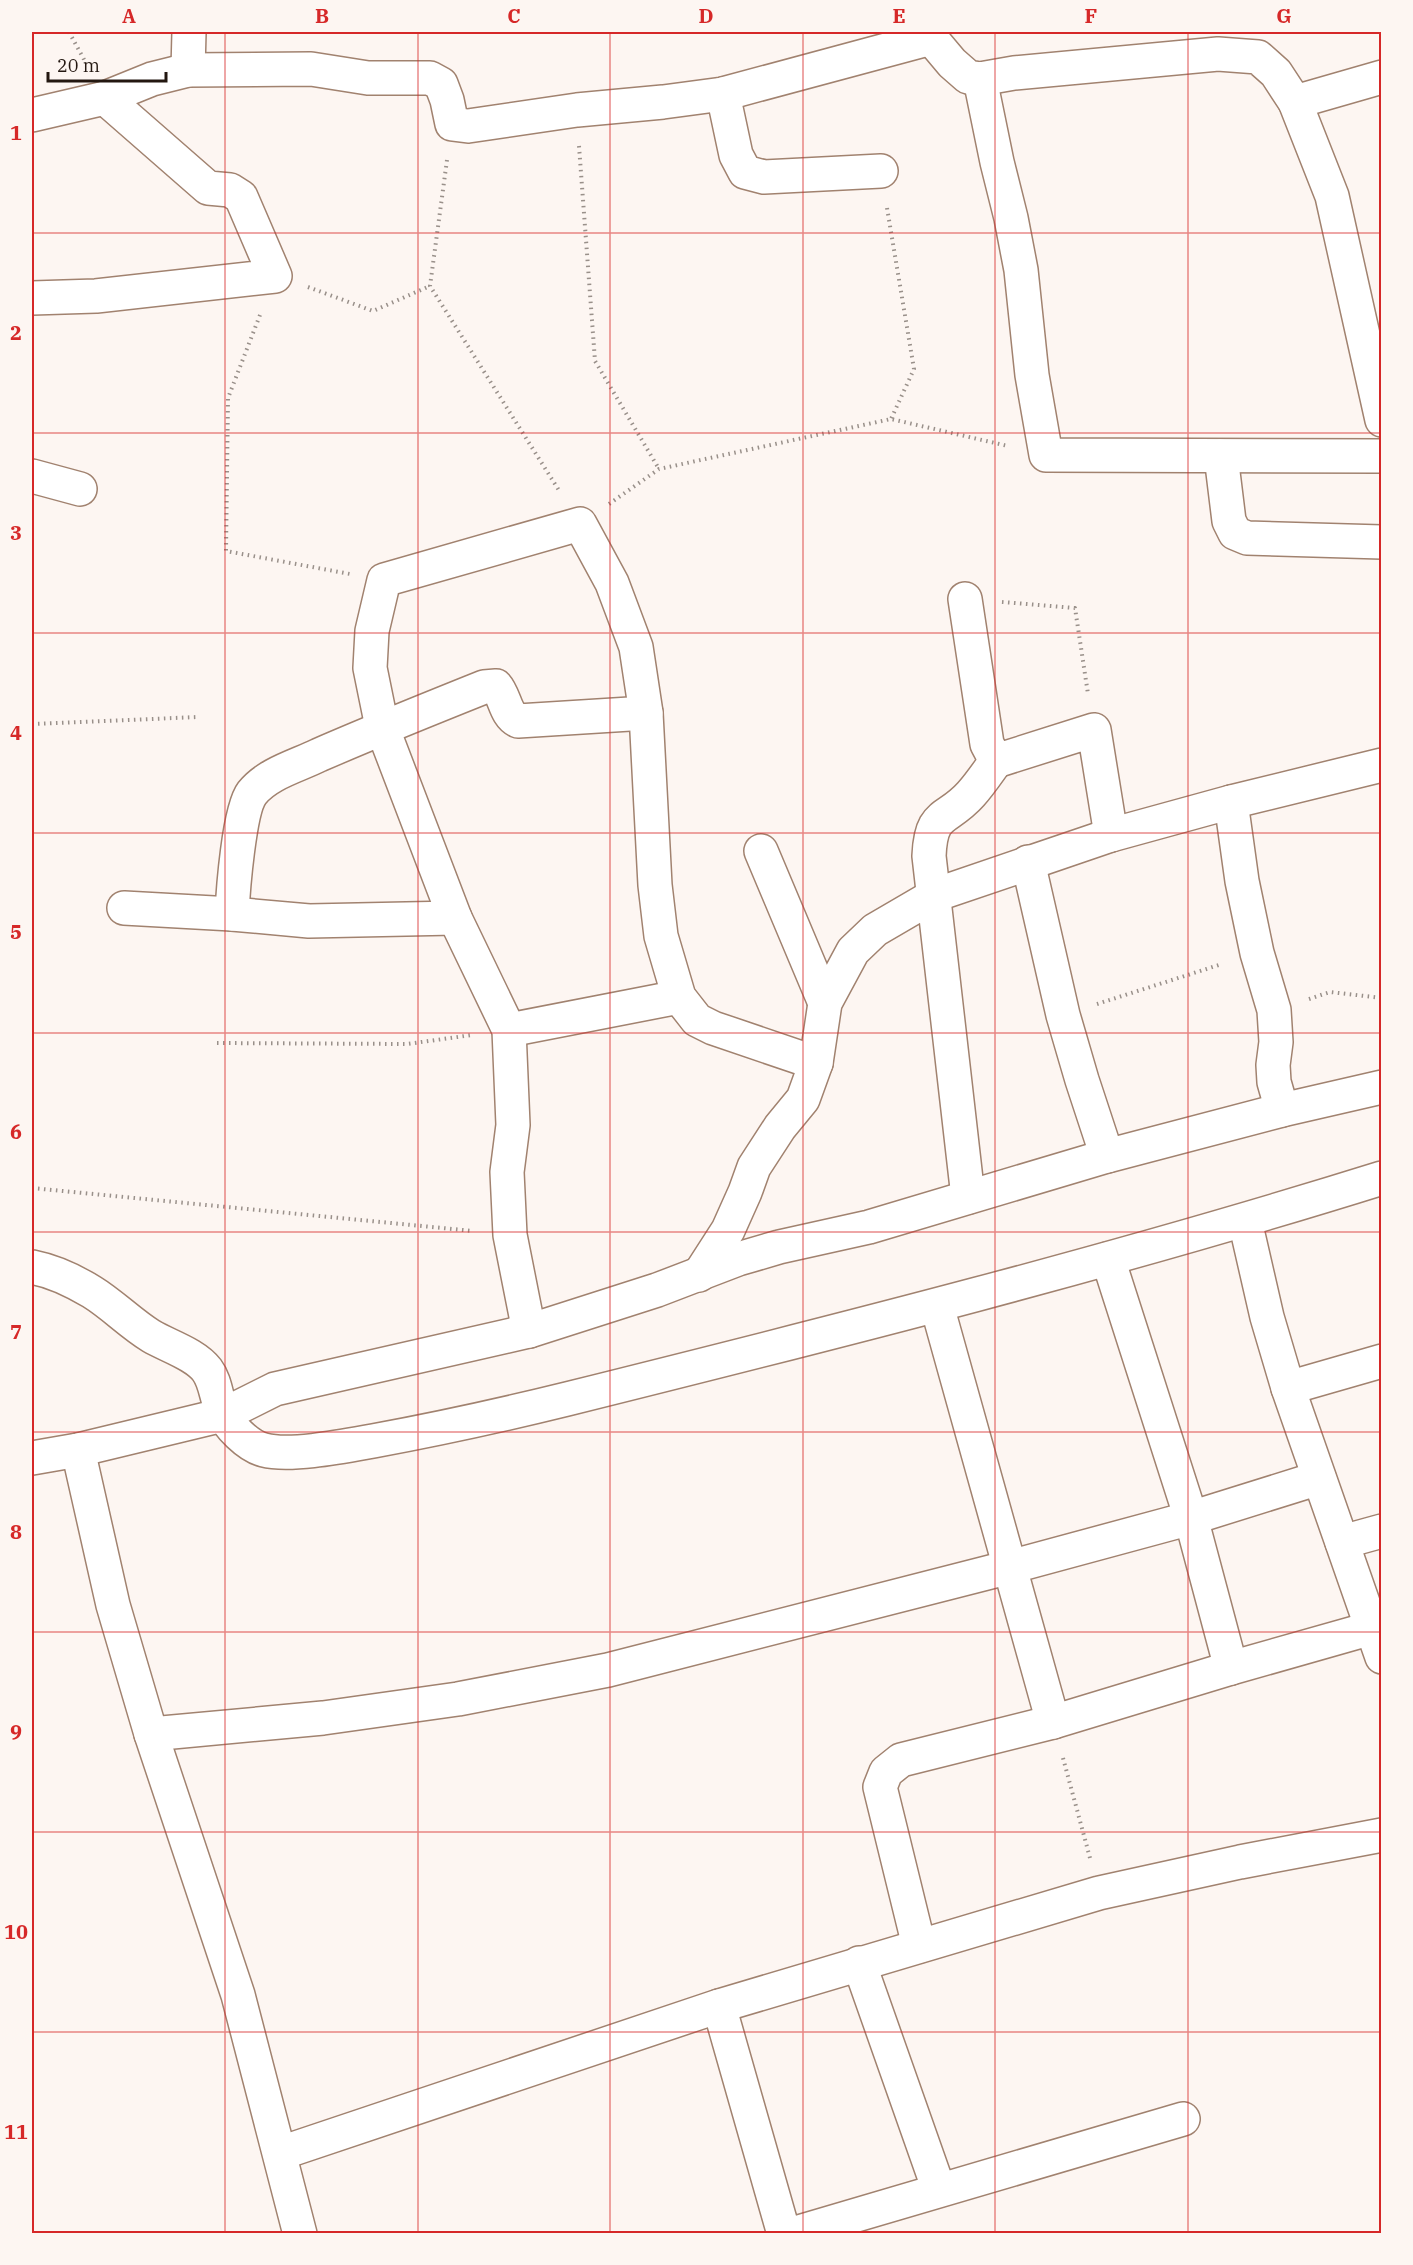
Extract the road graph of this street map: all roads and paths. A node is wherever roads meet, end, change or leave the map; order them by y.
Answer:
1 (189, 32) edge
2 (930, 35) edge
3 (1216, 43) edge
4 (188, 70) junction
5 (1382, 76) edge
6 (980, 79) junction
7 (723, 94) junction
8 (105, 98) junction
9 (1295, 102) junction
10 (577, 110) junction
11 (32, 115) edge
12 (452, 124) junction
13 (880, 171) joint
14 (275, 276) junction
15 (430, 286) junction
16 (32, 298) edge
17 (891, 418) junction
18 (1382, 420) edge
19 (1046, 455) junction
20 (1221, 456) junction
21 (1382, 456) edge
22 (660, 469) junction
23 (32, 476) edge
24 (80, 489) dead end
25 (580, 524) junction
26 (1382, 542) edge
27 (384, 580) junction
28 (965, 599) joint
29 (646, 713) junction
30 (198, 717) dead end
31 (32, 724) edge
32 (382, 727) junction
33 (1094, 730) junction
34 (996, 761) junction
35 (1382, 765) edge
36 (1231, 802) junction
37 (1111, 835) junction
38 (761, 851) dead end
39 (1028, 862) junction
40 (934, 895) junction
41 (124, 908) dead end
42 (232, 914) junction
43 (454, 918) junction
44 (1257, 952) junction
45 (679, 997) junction
46 (1382, 998) edge
47 (825, 1003) junction
48 (1274, 1010) junction
49 (1063, 1014) junction
50 (508, 1030) junction
51 (217, 1043) dead end
52 (816, 1064) junction
53 (1382, 1087) edge
54 (1282, 1110) junction
55 (1107, 1156) junction
56 (1382, 1178) edge
57 (32, 1188) edge
58 (968, 1197) junction
59 (1245, 1221) junction
60 (510, 1235) junction
61 (1108, 1259) junction
62 (32, 1267) edge
63 (699, 1275) junction
64 (937, 1306) junction
65 (529, 1331) junction
66 (1382, 1362) edge
67 (1288, 1388) junction
68 (223, 1414) junction
69 (78, 1450) junction
70 (32, 1458) edge
71 (1319, 1478) junction
72 (1191, 1518) junction
73 (1382, 1531) edge
74 (1342, 1542) junction
75 (1010, 1568) junction
76 (1377, 1643) edge
77 (1231, 1668) junction
78 (1053, 1722) junction
79 (151, 1734) junction
80 (1382, 1835) edge
81 (1099, 1893) junction
82 (919, 1946) junction
83 (859, 1963) junction
84 (719, 2006) junction
85 (1183, 2120) dead end
86 (281, 2153) junction
87 (939, 2190) junction
88 (300, 2234) edge
89 (784, 2234) edge
90 (792, 2234) edge

1 - 4 street
2 - 6 street
2 - 7 street
3 - 6 street
3 - 9 street
4 - 8 street
4 - 12 street
5 - 9 street
6 - 19 street
7 - 10 street
7 - 13 street
8 - 11 street
8 - 14 street
9 - 18 street
10 - 12 street
10 - 22 path
12 - 15 path
13 - 17 path
14 - 15 path
14 - 16 street
14 - 27 path
15 - 25 path
17 - 19 path
17 - 22 path
19 - 20 street
20 - 21 street
20 - 26 street
22 - 25 path
23 - 24 street
25 - 27 street
25 - 29 street
27 - 32 street
28 - 33 path
28 - 34 street
29 - 32 street
29 - 45 street
30 - 31 path
32 - 42 street
32 - 43 street
33 - 34 street
33 - 37 street
34 - 40 street
35 - 36 street
36 - 37 street
36 - 44 street
37 - 39 street
38 - 47 street
39 - 40 street
39 - 49 street
40 - 47 street
40 - 58 street
41 - 42 street
42 - 43 street
43 - 50 street
44 - 48 street
44 - 49 path
45 - 50 street
45 - 52 street
46 - 48 path
47 - 52 street
48 - 54 street
49 - 55 street
50 - 51 path
50 - 60 street
52 - 63 street
53 - 54 street
54 - 55 street
55 - 58 street
56 - 59 street
57 - 60 path
58 - 63 street
59 - 61 street
59 - 67 street
60 - 65 street
61 - 64 street
61 - 72 street
62 - 68 street
63 - 65 street
64 - 68 street
64 - 75 street
65 - 68 street
66 - 67 street
67 - 71 street
68 - 69 street
69 - 70 street
69 - 79 street
71 - 72 street
71 - 74 street
72 - 75 street
72 - 77 street
73 - 74 street
74 - 76 street
75 - 78 street
75 - 79 street
76 - 77 street
77 - 78 street
78 - 81 path
78 - 82 street
79 - 86 street
80 - 81 street
81 - 82 street
82 - 83 street
83 - 84 street
83 - 87 street
84 - 86 street
84 - 89 street
85 - 87 street
86 - 88 street
87 - 90 street

